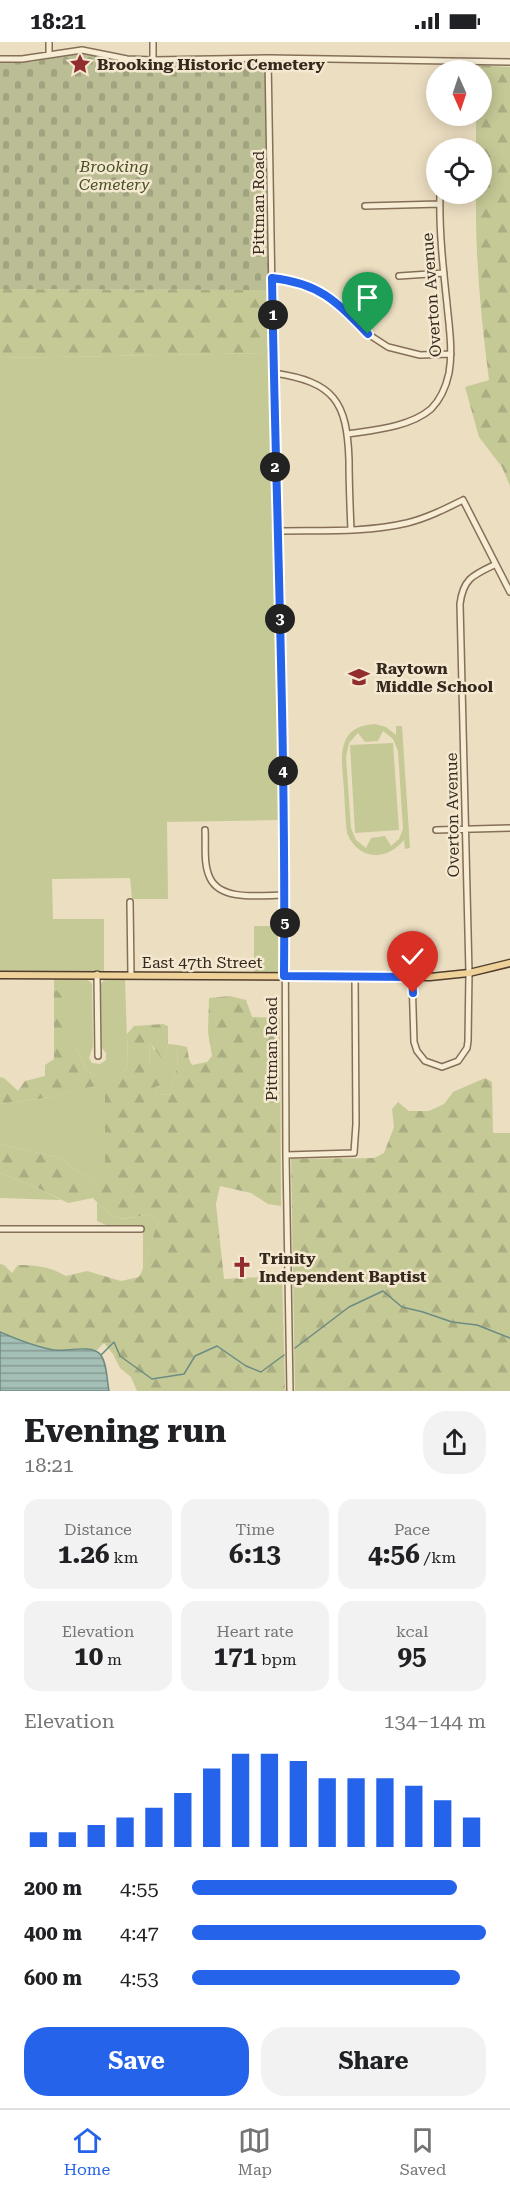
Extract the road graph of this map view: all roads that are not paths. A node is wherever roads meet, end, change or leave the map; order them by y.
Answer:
1 (50, 42) edge
2 (153, 42) edge
3 (49, 56) junction
4 (268, 58) junction
5 (0, 59) edge
6 (153, 60) junction
7 (510, 62) edge
8 (440, 204) joint
9 (365, 206) dead end
10 (444, 273) junction
11 (399, 276) dead end
12 (272, 278) junction
13 (451, 354) junction
14 (274, 373) junction
15 (348, 434) junction
16 (467, 493) dead end
17 (463, 500) junction
18 (351, 530) junction
19 (276, 531) junction
20 (494, 565) junction
21 (510, 592) edge
22 (510, 828) edge
23 (466, 829) junction
24 (205, 830) dead end
25 (436, 830) dead end
26 (285, 895) junction
27 (130, 902) dead end
28 (510, 963) edge
29 (470, 973) junction
30 (97, 974) junction
31 (0, 975) edge
32 (131, 975) junction
33 (284, 976) junction
34 (355, 977) junction
35 (412, 977) junction
36 (98, 1056) dead end
37 (286, 1155) junction
38 (0, 1229) edge
39 (141, 1229) dead end
40 (290, 1391) edge

1 - 3 street
2 - 6 street
3 - 5 street
3 - 6 street
4 - 6 street
4 - 7 street
4 - 12 street, Pittman Road
8 - 9 street
8 - 10 street, Overton Avenue
10 - 11 street
10 - 13 street, Overton Avenue
12 - 13 street
12 - 14 street, Pittman Road
13 - 15 street, Overton Avenue
14 - 15 street
14 - 19 street, Pittman Road
15 - 18 street
16 - 17 street
17 - 18 street
17 - 20 street
18 - 19 street
19 - 26 street, Pittman Road
20 - 21 street
20 - 23 street, Overton Avenue
22 - 23 street
23 - 25 street
23 - 29 street, Overton Avenue
24 - 26 street
26 - 33 street, Pittman Road
27 - 32 street
28 - 29 main road, East 47th Street
29 - 35 main road, East 47th Street
29 - 35 street, Overton Avenue
30 - 31 main road, East 47th Street
30 - 32 main road, East 47th Street
30 - 36 street
32 - 33 main road, East 47th Street
33 - 34 main road, East 47th Street
33 - 37 street, Pittman Road
34 - 35 main road, East 47th Street
34 - 37 street
37 - 40 street, Pittman Road
38 - 39 street

